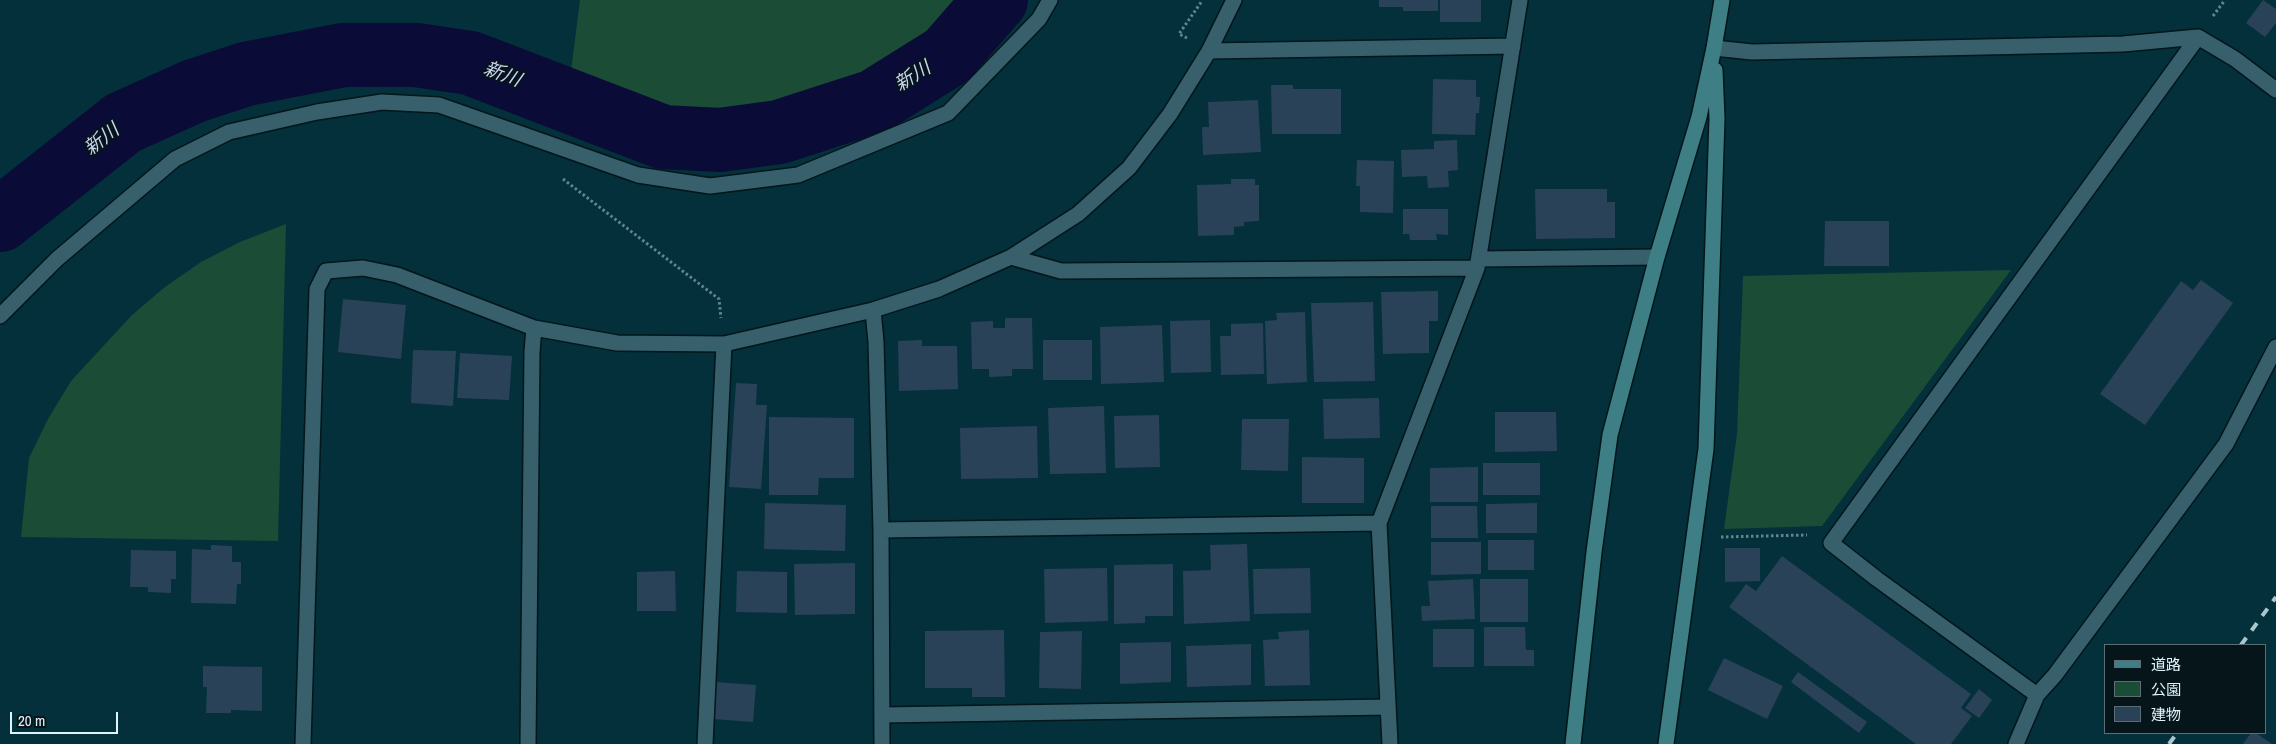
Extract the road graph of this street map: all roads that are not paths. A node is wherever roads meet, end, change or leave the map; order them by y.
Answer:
1 (1050, 0) edge
2 (1234, 0) edge
3 (1520, 0) edge
4 (1722, 0) edge
5 (2198, 37) junction
6 (1513, 46) junction
7 (1714, 48) junction
8 (1209, 51) junction
9 (2276, 90) edge
10 (1011, 257) junction
11 (1657, 257) junction
12 (1478, 263) junction
13 (873, 310) junction
14 (0, 316) edge
15 (534, 328) junction
16 (724, 344) junction
17 (2276, 347) edge
18 (1379, 523) junction
19 (881, 530) junction
20 (2037, 695) junction
21 (1388, 707) junction
22 (882, 715) junction
23 (303, 744) edge
24 (528, 744) edge
25 (705, 744) edge
26 (882, 744) edge
27 (1390, 744) edge
28 (1573, 744) edge
29 (1666, 744) edge
30 (2016, 744) edge

1 - 14 street
2 - 8 street
3 - 6 street
4 - 7 street
5 - 7 street
5 - 9 street
5 - 20 street
6 - 8 street
6 - 12 street
7 - 11 street
7 - 29 street
8 - 10 street
10 - 12 street
10 - 13 street
11 - 12 street
11 - 28 street
12 - 18 street
13 - 16 street
13 - 19 street
15 - 16 street
15 - 23 street
15 - 24 street
16 - 25 street
17 - 20 street
18 - 19 street
18 - 21 street
19 - 22 street
20 - 30 street
21 - 22 street
21 - 27 street
22 - 26 street

